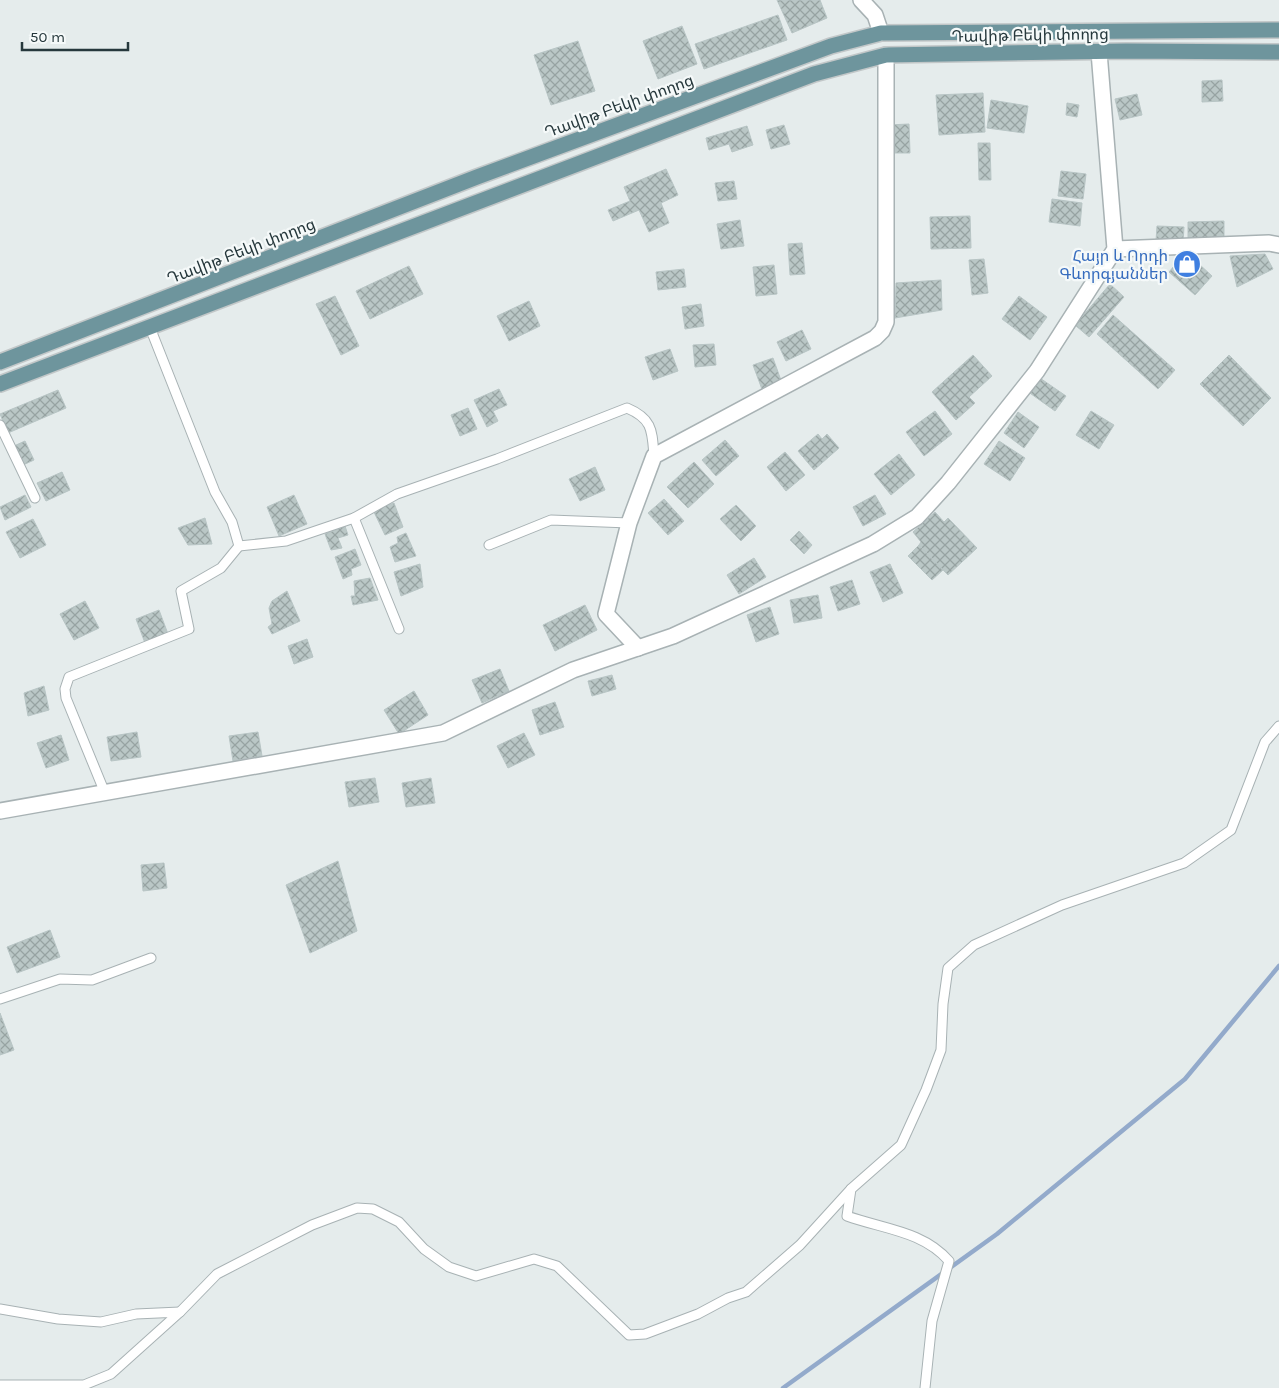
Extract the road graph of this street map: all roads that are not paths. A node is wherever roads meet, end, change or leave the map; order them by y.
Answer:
1 (862, 0) edge
2 (1099, 30) junction
3 (1279, 30) edge
4 (881, 33) junction
5 (1099, 52) junction
6 (1279, 52) edge
7 (886, 55) junction
8 (1279, 245) edge
9 (1115, 249) junction
10 (275, 257) junction
11 (281, 275) junction
12 (149, 325) junction
13 (0, 362) edge
14 (0, 384) edge
15 (0, 425) edge
16 (654, 456) junction
17 (35, 498) dead end
18 (354, 518) junction
19 (629, 523) junction
20 (489, 545) dead end
21 (239, 546) junction
22 (399, 629) dead end
23 (638, 648) junction
24 (1279, 726) edge
25 (105, 793) junction
26 (0, 811) edge
27 (151, 958) dead end
28 (0, 999) edge
29 (851, 1189) junction
30 (0, 1309) edge
31 (180, 1312) junction
32 (0, 1385) edge
33 (925, 1388) edge

1 - 4 street
2 - 3 main road, Դավիթ Բեկի փողոց
2 - 4 main road, Դավիթ Բեկի փողոց
2 - 5 main road
4 - 10 main road, Դավիթ Բեկի փողոց
5 - 6 main road, Դավիթ Բեկի փողոց
5 - 7 main road, Դավիթ Բեկի փողոց
5 - 9 street
7 - 11 main road, Դավիթ Բեկի փողոց
7 - 16 street
8 - 9 street
9 - 23 street
10 - 11 main road
10 - 13 main road, Դավիթ Բեկի փողոց
11 - 12 main road, Դավիթ Բեկի փողոց
12 - 14 main road, Դավիթ Բեկի փողոց
12 - 21 lane
15 - 17 lane
16 - 18 lane
16 - 19 street
18 - 21 lane
18 - 22 lane
19 - 20 lane
19 - 23 street
21 - 25 lane
23 - 25 street
24 - 29 lane
25 - 26 street
27 - 28 lane
29 - 31 lane
29 - 33 lane
30 - 31 lane
31 - 32 lane

